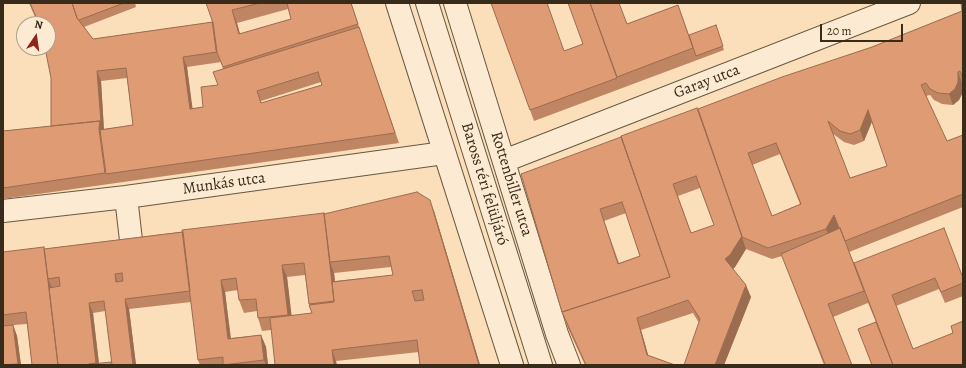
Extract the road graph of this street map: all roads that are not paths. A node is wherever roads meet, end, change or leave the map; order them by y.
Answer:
1 (397, 3) edge
2 (427, 3) edge
3 (455, 3) edge
4 (910, 3) edge
5 (444, 153) junction
6 (504, 161) junction
7 (126, 197) junction
8 (3, 211) edge
9 (132, 249) edge
10 (512, 365) edge
11 (541, 365) edge
12 (569, 365) edge

1 - 5 street
2 - 11 street, Baross téri felüljáró
3 - 6 street, Rottenbiller utca
4 - 6 street, Garay utca
5 - 7 street, Munkás utca
5 - 10 street
6 - 12 street, Rottenbiller utca
7 - 8 street, Munkás utca
7 - 9 street

